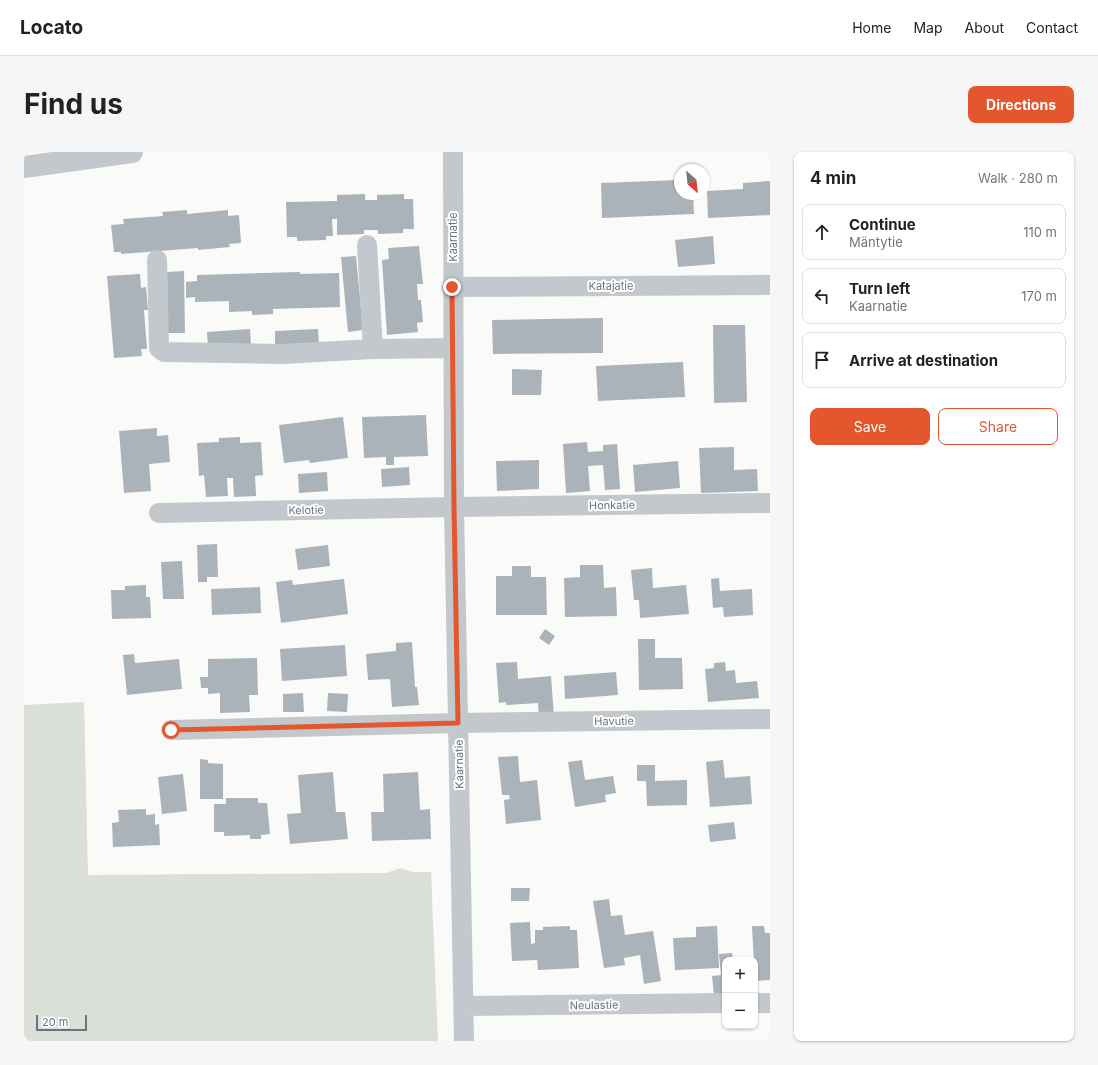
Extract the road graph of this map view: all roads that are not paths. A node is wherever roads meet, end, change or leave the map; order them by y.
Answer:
1 (132, 152) edge
2 (453, 152) edge
3 (24, 167) edge
4 (367, 244) dead end
5 (156, 260) dead end
6 (770, 285) edge
7 (452, 287) junction
8 (453, 348) junction
9 (372, 349) junction
10 (770, 503) edge
11 (454, 507) junction
12 (159, 514) dead end
13 (770, 719) edge
14 (458, 723) junction
15 (171, 730) dead end
16 (722, 1003) edge
17 (758, 1003) edge
18 (770, 1003) edge
19 (464, 1006) junction
20 (464, 1041) edge

1 - 3 street
2 - 7 street, Kaarnatie
4 - 9 street
5 - 9 street
6 - 7 street, Katajatie
7 - 8 street, Kaarnatie
8 - 9 street
8 - 11 street, Kaarnatie
10 - 11 street, Honkatie
11 - 12 street, Kelotie
11 - 14 street, Kaarnatie
13 - 14 street, Havutie
14 - 15 street, Havutie
14 - 19 street, Kaarnatie
16 - 19 street, Neulastie
17 - 18 street
19 - 20 street, Kaarnatie

